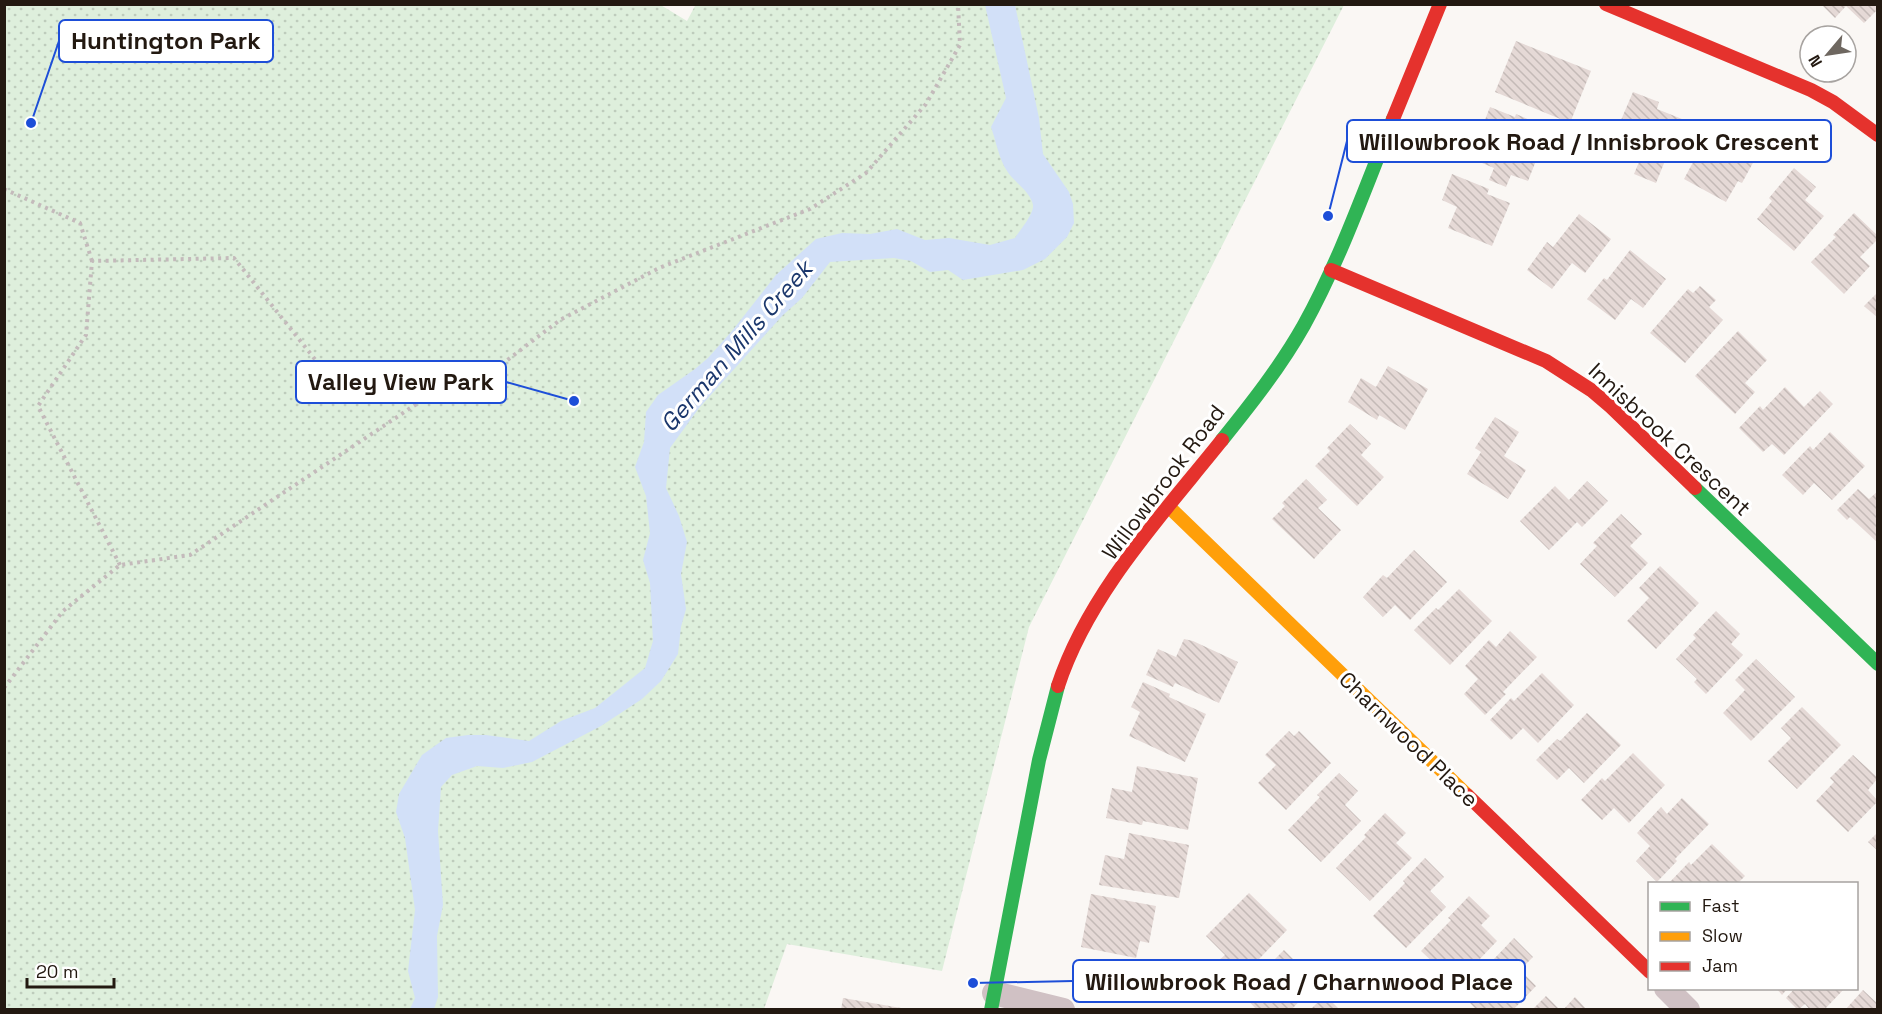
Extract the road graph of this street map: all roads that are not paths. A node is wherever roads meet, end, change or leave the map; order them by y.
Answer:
1 (1440, 4) edge
2 (1606, 4) edge
3 (1878, 135) edge
4 (1331, 270) junction
5 (1168, 507) junction
6 (1878, 664) edge
7 (1648, 970) edge
8 (1668, 990) edge
9 (992, 1001) edge
10 (1063, 1010) edge
11 (1688, 1010) edge

1 - 4 street, Willowbrook Road
2 - 3 street
4 - 5 street, Willowbrook Road
4 - 6 street, Innisbrook Crescent
5 - 7 street, Charnwood Place
5 - 9 street, Willowbrook Road
8 - 11 street
9 - 10 street

